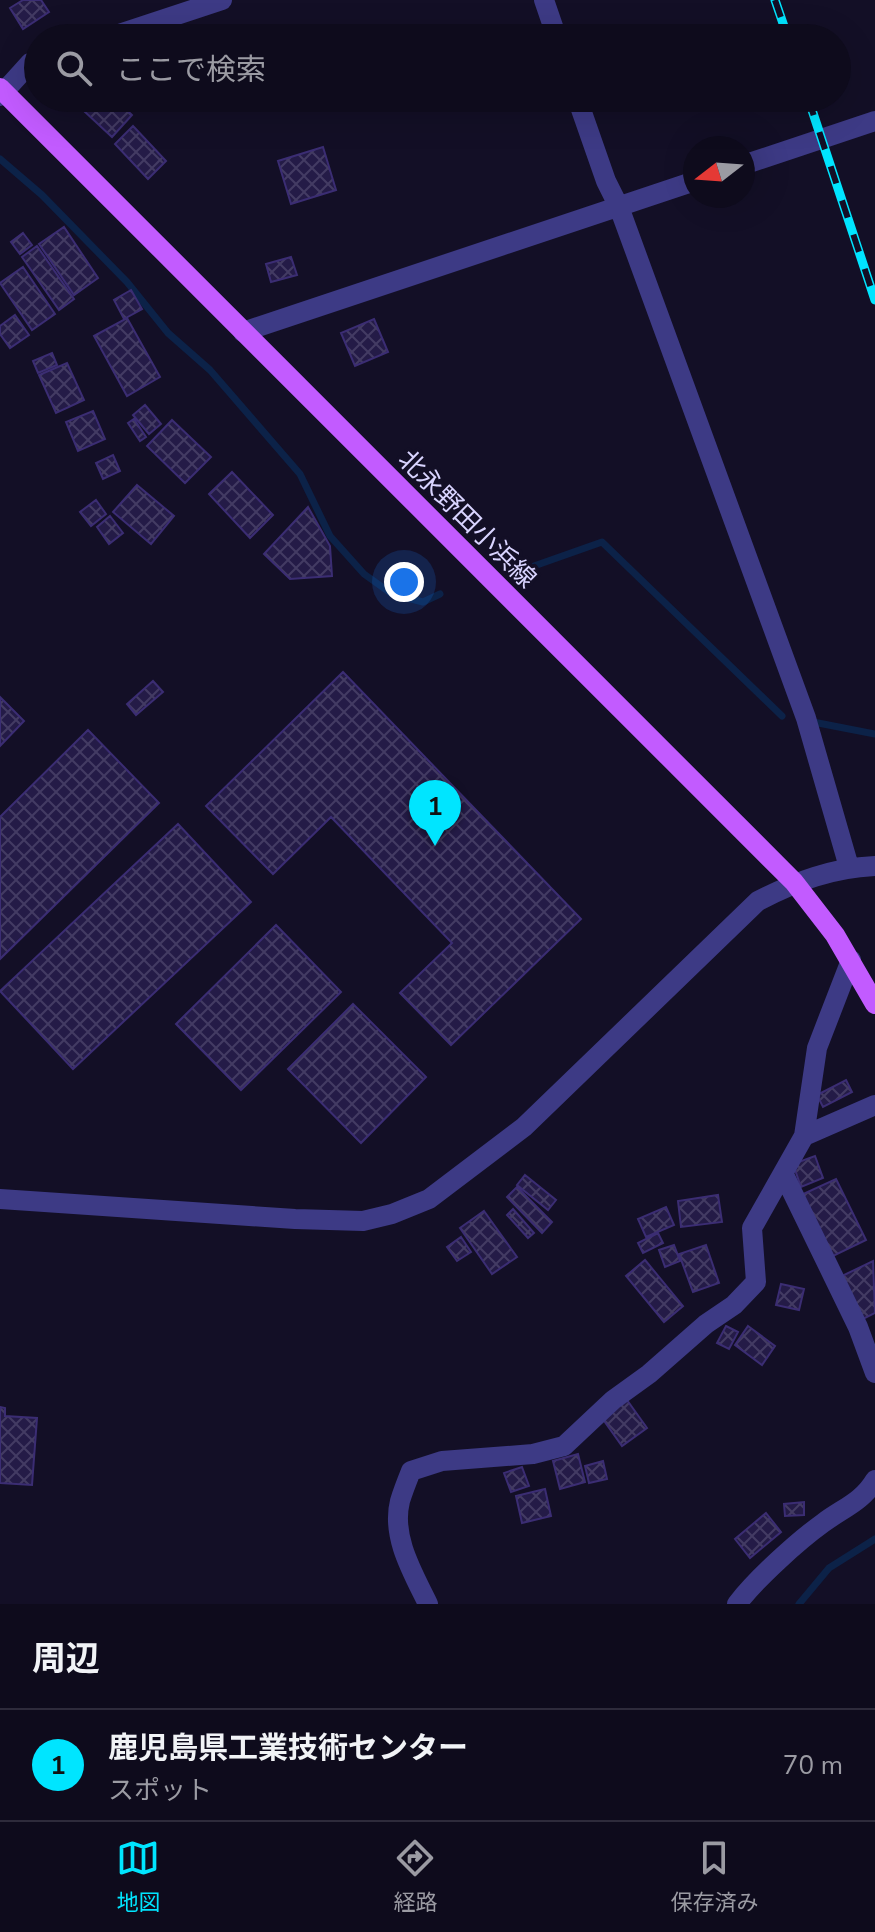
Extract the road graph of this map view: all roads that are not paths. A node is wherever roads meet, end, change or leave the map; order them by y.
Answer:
1 (222, 0) edge
2 (544, 0) edge
3 (149, 24) edge
4 (552, 24) edge
5 (24, 69) edge
6 (1, 92) edge
7 (582, 112) edge
8 (875, 121) edge
9 (755, 161) edge
10 (683, 185) edge
11 (619, 207) junction
12 (243, 332) junction
13 (875, 866) edge
14 (849, 867) junction
15 (794, 882) junction
16 (851, 960) junction
17 (875, 1004) edge
18 (875, 1105) edge
19 (804, 1136) junction
20 (784, 1175) junction
21 (0, 1199) edge
22 (875, 1373) edge
23 (875, 1480) edge
24 (428, 1604) edge
25 (737, 1604) edge

1 - 3 street
2 - 4 street
5 - 6 street
6 - 12 main road, 北永野田小浜線
7 - 11 street
8 - 9 street
10 - 11 street
11 - 12 street
11 - 14 street
12 - 15 main road, 北永野田小浜線
13 - 14 street
14 - 15 street
15 - 16 main road, 北永野田小浜線
15 - 21 street
16 - 17 main road, 北永野田小浜線
16 - 19 street
18 - 19 street
19 - 20 street
20 - 22 street
20 - 24 street
23 - 25 street

